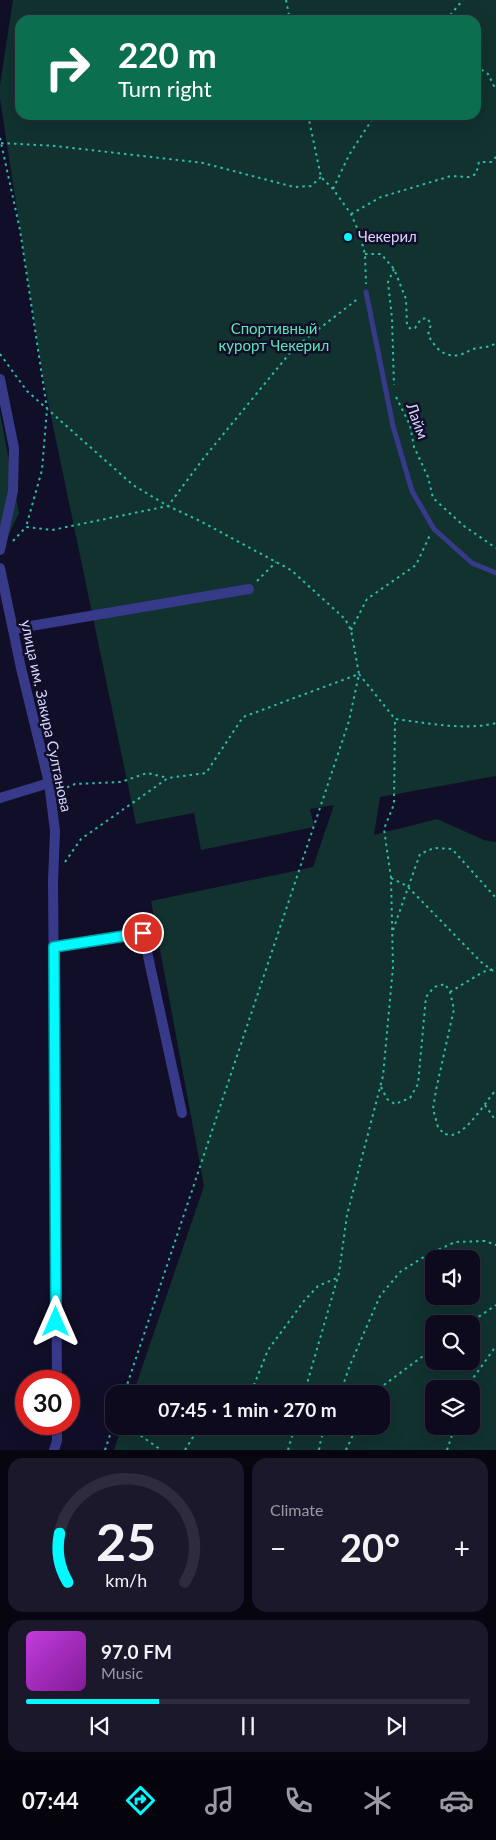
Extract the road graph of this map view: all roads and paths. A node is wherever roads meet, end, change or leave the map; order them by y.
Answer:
1 (286, 0) edge
2 (463, 0) edge
3 (289, 15) edge
4 (450, 15) edge
5 (481, 69) edge
6 (496, 86) edge
7 (309, 120) edge
8 (371, 120) edge
9 (0, 138) edge
10 (0, 143) edge
11 (496, 157) edge
12 (321, 177) junction
13 (333, 188) junction
14 (351, 214) junction
15 (366, 254) junction
16 (394, 269) junction
17 (366, 292) junction
18 (496, 343) edge
19 (0, 354) edge
20 (0, 380) edge
21 (394, 385) dead end
22 (394, 393) dead end
23 (47, 409) junction
24 (168, 506) junction
25 (26, 526) junction
26 (434, 529) junction
27 (13, 541) dead end
28 (496, 548) edge
29 (0, 550) edge
30 (276, 562) junction
31 (0, 568) edge
32 (496, 573) edge
33 (249, 589) joint
34 (13, 628) junction
35 (351, 630) junction
36 (359, 674) junction
37 (395, 719) junction
38 (496, 723) edge
39 (168, 778) junction
40 (49, 783) junction
41 (50, 795) junction
42 (0, 798) edge
43 (64, 864) dead end
44 (391, 878) junction
45 (407, 886) junction
46 (496, 898) edge
47 (392, 932) junction
48 (54, 947) junction
49 (496, 968) edge
50 (492, 970) junction
51 (496, 973) edge
52 (450, 992) junction
53 (381, 1086) junction
54 (496, 1090) edge
55 (484, 1104) junction
56 (182, 1113) dead end
57 (496, 1121) edge
58 (496, 1245) edge
59 (337, 1278) junction
60 (496, 1305) edge
61 (480, 1316) edge
62 (496, 1346) edge
63 (425, 1355) edge
64 (57, 1370) edge
65 (472, 1380) edge
66 (127, 1385) edge
67 (254, 1385) edge
68 (307, 1385) edge
69 (343, 1385) edge
70 (385, 1385) edge
71 (57, 1435) edge
72 (110, 1435) edge
73 (140, 1435) edge
74 (193, 1435) edge
75 (292, 1435) edge
76 (322, 1435) edge
77 (353, 1435) edge
78 (452, 1435) edge
79 (54, 1450) edge
80 (105, 1450) edge
81 (161, 1450) edge
82 (185, 1450) edge
83 (288, 1450) edge
84 (319, 1450) edge
85 (346, 1450) edge
86 (447, 1450) edge

1 - 3 path
2 - 4 path
5 - 6 path
7 - 12 path
8 - 13 path
9 - 10 path
10 - 12 path
10 - 23 path
11 - 14 path
12 - 13 path
13 - 14 path
14 - 15 path
15 - 16 path
15 - 17 path
16 - 18 path
16 - 21 path
17 - 24 path
17 - 26 lane
19 - 23 path
20 - 29 street
22 - 28 path, Лайм
23 - 24 path
23 - 25 path
24 - 25 path
24 - 30 path
25 - 27 path
26 - 32 lane
26 - 35 path
30 - 33 path
30 - 35 path
31 - 34 street, улица им. Закира Султанова
33 - 34 street
34 - 40 street, улица им. Закира Султанова
35 - 36 path
36 - 37 path
36 - 39 path
36 - 66 path
37 - 38 path
37 - 44 path
39 - 41 path
39 - 43 path
40 - 41 street, улица им. Закира Султанова
40 - 42 street
41 - 48 street, улица им. Закира Султанова
44 - 45 path
44 - 47 path
45 - 46 path
45 - 47 path
45 - 50 path
47 - 53 path
48 - 56 street
48 - 64 street, улица им. Закира Султанова
49 - 50 path
50 - 51 path
50 - 52 path
52 - 53 path
52 - 55 path
53 - 59 path
54 - 55 path
55 - 57 path
58 - 69 path
59 - 67 path
59 - 68 path
60 - 61 path
62 - 65 path
63 - 70 path
71 - 79 street
72 - 80 path
73 - 81 path
74 - 82 path
75 - 83 path
76 - 84 path
77 - 85 path
78 - 86 path

